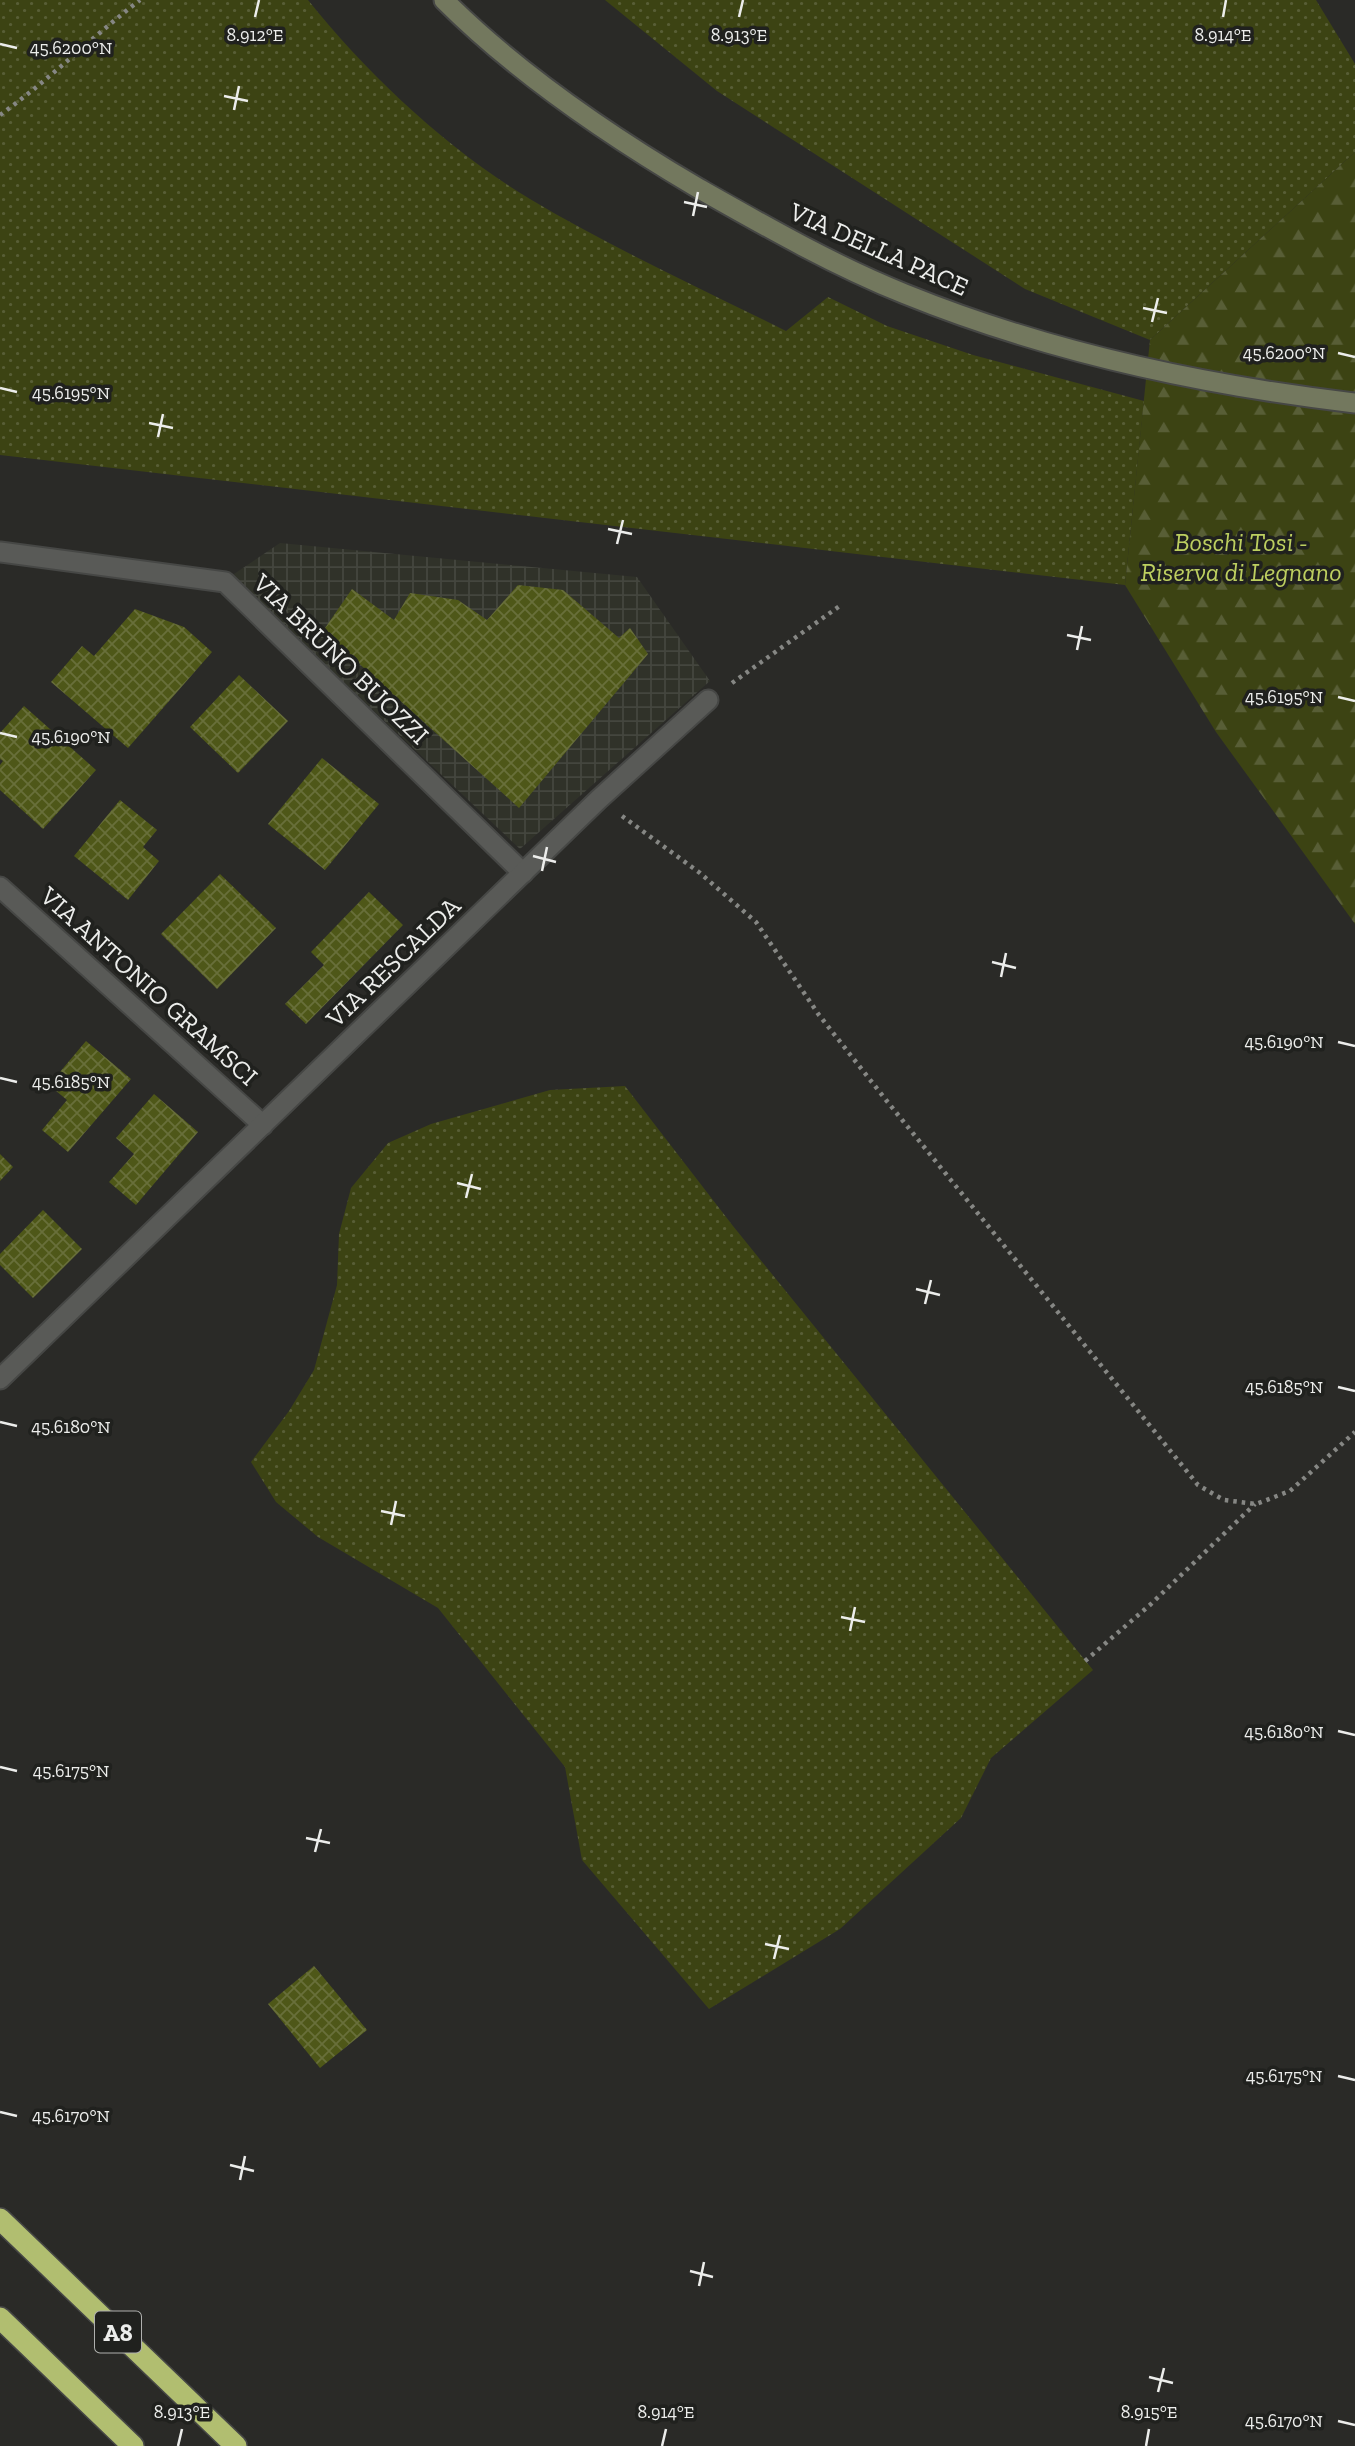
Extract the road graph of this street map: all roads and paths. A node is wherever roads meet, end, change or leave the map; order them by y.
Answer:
1 (140, 0) edge
2 (444, 0) edge
3 (0, 115) edge
4 (1355, 403) edge
5 (0, 552) edge
6 (841, 605) dead end
7 (708, 699) joint
8 (598, 800) junction
9 (523, 873) junction
10 (0, 887) edge
11 (263, 1125) junction
12 (0, 1378) edge
13 (1355, 1432) edge
14 (1256, 1504) junction
15 (1085, 1661) dead end
16 (0, 2219) edge
17 (0, 2318) edge
18 (134, 2446) edge
19 (236, 2446) edge

1 - 3 path
2 - 4 main road, VIA DELLA PACE
5 - 9 street, VIA BRUNO BUOZZI
6 - 7 path
7 - 8 street, VIA RESCALDA
8 - 9 street, VIA RESCALDA
8 - 14 path
9 - 11 street, VIA RESCALDA
10 - 11 street, VIA ANTONIO GRAMSCI
11 - 12 street, VIA RESCALDA
13 - 14 path
14 - 15 path
16 - 19 highway, A8
17 - 18 highway

